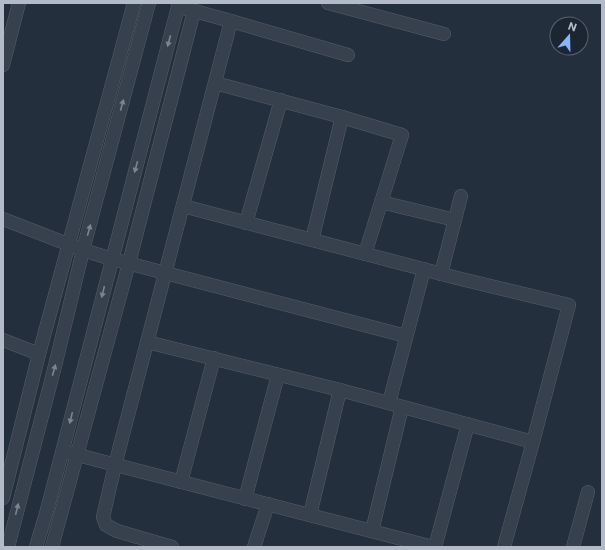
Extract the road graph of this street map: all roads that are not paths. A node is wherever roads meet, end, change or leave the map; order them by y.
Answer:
1 (19, 3) edge
2 (134, 3) edge
3 (149, 3) edge
4 (328, 3) edge
5 (178, 5) edge
6 (194, 11) junction
7 (231, 21) junction
8 (444, 34) dead end
9 (5, 48) edge
10 (348, 55) dead end
11 (3, 65) edge
12 (215, 83) junction
13 (281, 100) junction
14 (342, 117) junction
15 (461, 196) dead end
16 (381, 202) junction
17 (183, 206) junction
18 (3, 219) edge
19 (455, 220) junction
20 (246, 223) junction
21 (312, 240) junction
22 (69, 245) junction
23 (83, 250) junction
24 (365, 254) junction
25 (112, 259) junction
26 (129, 263) junction
27 (424, 269) junction
28 (165, 272) junction
29 (441, 274) junction
30 (406, 336) junction
31 (3, 340) edge
32 (147, 342) junction
33 (39, 354) junction
34 (214, 358) junction
35 (278, 375) junction
36 (340, 390) junction
37 (395, 405) junction
38 (468, 424) junction
39 (533, 442) junction
40 (62, 451) junction
41 (78, 455) junction
42 (7, 464) edge
43 (115, 465) junction
44 (28, 467) junction
45 (181, 482) junction
46 (588, 492) dead end
47 (3, 498) edge
48 (245, 499) junction
49 (268, 504) junction
50 (310, 515) junction
51 (372, 531) junction
52 (8, 547) edge
53 (36, 547) edge
54 (52, 547) edge
55 (172, 547) edge
56 (254, 547) edge
57 (434, 547) edge
58 (504, 547) edge
59 (573, 547) edge

1 - 9 street
2 - 22 street
23 -> 3 street
4 - 8 street
5 - 6 street
5 -> 25 street
6 - 7 street
6 - 26 street
7 - 10 street
7 - 12 street
9 - 11 street
12 - 13 street
12 - 17 street
13 - 14 street
13 - 20 street
14 - 16 street
14 - 21 street
15 - 19 street
16 - 19 street
16 - 24 street
17 - 20 street
17 - 28 street
18 - 22 street
19 - 29 street
20 - 21 street
21 - 24 street
22 - 23 street
22 - 33 street
23 - 25 street
44 -> 23 street
24 - 27 street
25 - 26 street
25 -> 40 street
26 - 28 street
26 - 41 street
27 - 29 street
27 - 30 street
28 - 30 street
28 - 32 street
29 - 39 street
30 - 37 street
31 - 33 street
32 - 34 street
32 - 43 street
33 - 42 street
34 - 35 street
34 - 45 street
35 - 36 street
35 - 48 street
36 - 37 street
36 - 50 street
37 - 38 street
37 - 51 street
38 - 39 street
38 - 57 street
39 - 58 street
40 - 41 street
40 - 53 street
41 - 43 street
41 - 54 street
42 - 44 street
42 - 47 street
43 - 45 street
43 - 55 street
52 -> 44 street
45 - 48 street
46 - 59 street
48 - 49 street
49 - 50 street
49 - 56 street
50 - 51 street
51 - 57 street

